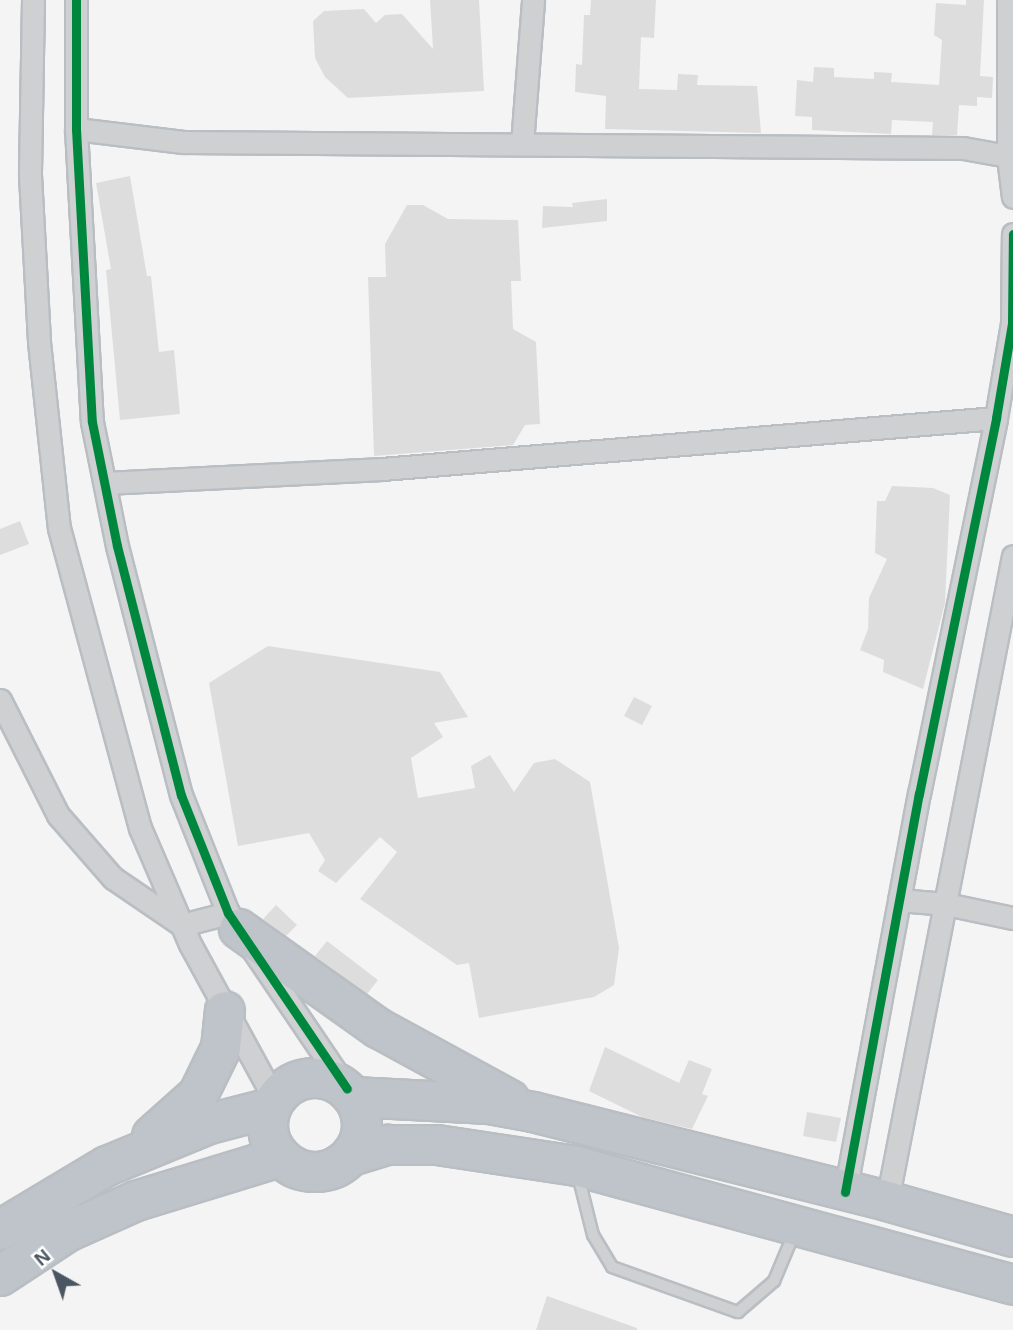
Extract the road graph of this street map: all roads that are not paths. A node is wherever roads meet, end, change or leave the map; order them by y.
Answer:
1 (33, 0) edge
2 (76, 0) edge
3 (533, 0) edge
4 (1008, 0) edge
5 (76, 129) junction
6 (1011, 132) edge
7 (522, 144) junction
8 (963, 148) junction
9 (1011, 157) edge
10 (1013, 197) edge
11 (1013, 234) edge
12 (996, 418) junction
13 (106, 483) junction
14 (1013, 556) edge
15 (0, 699) edge
16 (899, 900) junction
17 (946, 904) junction
18 (1013, 918) edge
19 (233, 921) junction
20 (182, 925) junction
21 (226, 1011) junction
22 (350, 1093) junction
23 (273, 1104) junction
24 (533, 1112) junction
25 (351, 1156) junction
26 (280, 1157) junction
27 (107, 1166) junction
28 (576, 1166) junction
29 (845, 1192) junction
30 (887, 1201) junction
31 (798, 1225) junction
32 (0, 1230) edge
33 (1013, 1237) edge
34 (0, 1276) edge
35 (1013, 1285) edge

1 - 20 street
2 - 5 street
3 - 7 street
4 - 6 street
5 - 7 street
5 - 13 street
6 - 8 street
6 - 9 street
7 - 8 street
8 - 9 street
9 - 10 street
11 - 12 street
12 - 13 street
12 - 16 street
13 - 19 street
14 - 17 street
15 - 20 street
16 - 17 street
16 - 29 street
17 - 18 street
17 - 30 street
19 - 20 street
19 - 22 street
19 - 24 highway
20 - 21 street
21 - 23 street
21 - 27 highway
22 - 23 highway
22 - 24 highway
22 - 25 highway
23 - 26 highway
23 - 27 highway
24 - 29 highway
25 - 26 highway
25 - 28 highway
26 - 34 highway
27 - 32 highway
28 - 31 highway
28 - 31 lane
29 - 30 highway
30 - 33 highway
31 - 35 highway

